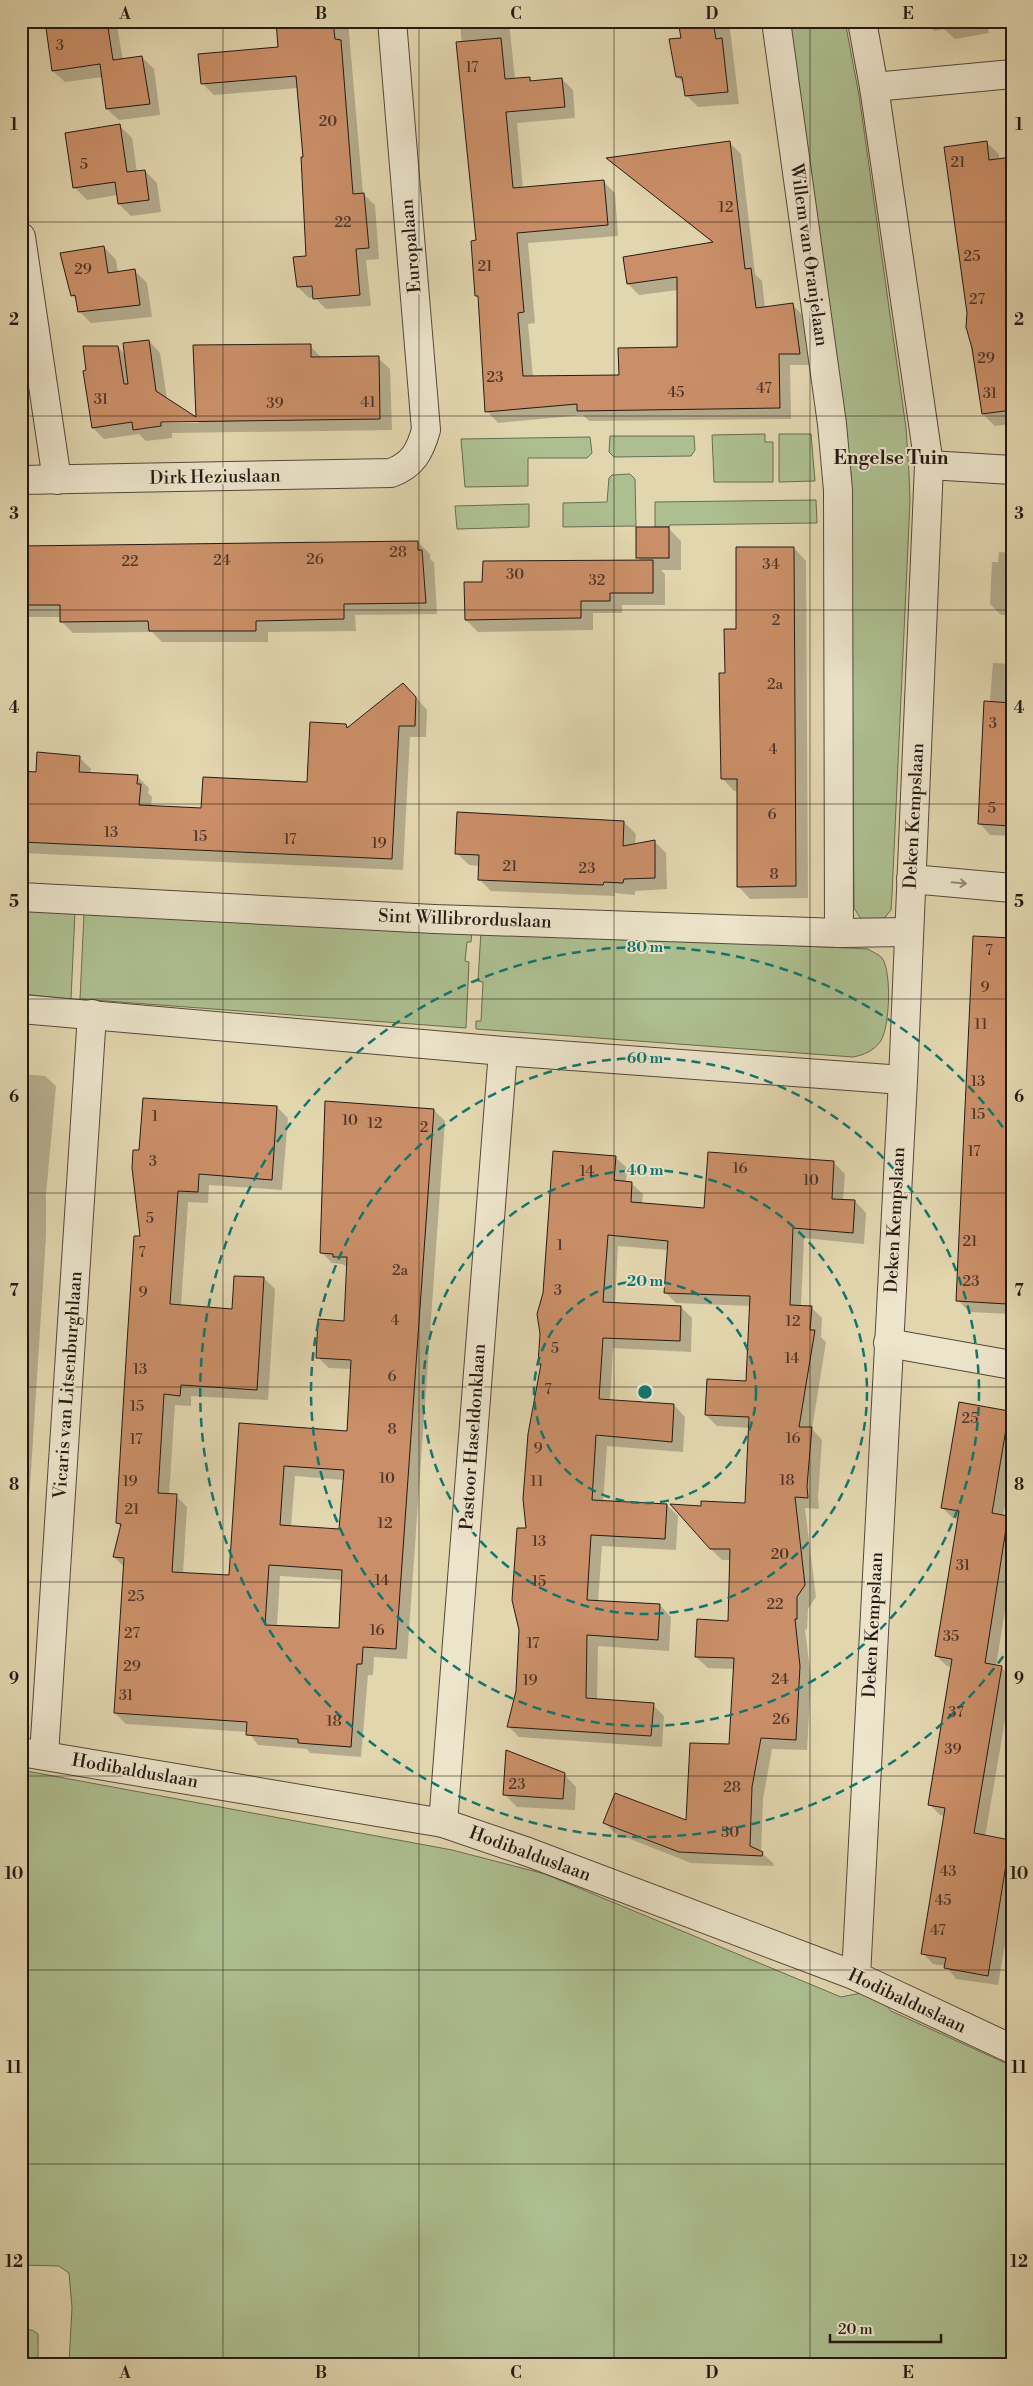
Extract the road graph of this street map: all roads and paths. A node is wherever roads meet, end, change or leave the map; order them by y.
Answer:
1 (392, 21) edge
2 (776, 21) edge
3 (862, 21) edge
4 (1012, 74) edge
5 (874, 87) junction
6 (21, 237) edge
7 (929, 464) junction
8 (408, 465) joint
9 (1012, 470) edge
10 (21, 480) edge
11 (57, 480) junction
12 (911, 879) junction
13 (1012, 888) edge
14 (21, 898) edge
15 (839, 932) junction
16 (908, 932) junction
17 (21, 1009) edge
18 (92, 1014) junction
19 (503, 1051) junction
20 (903, 1080) junction
21 (888, 1343) junction
22 (1012, 1365) edge
23 (33, 1754) edge
24 (443, 1823) junction
25 (856, 1976) junction
26 (1012, 2049) edge

1 - 8 street, Europalaan
2 - 15 street, Willem van Oranjelaan
3 - 5 street
4 - 5 street
5 - 7 street
6 - 11 street
7 - 9 street
7 - 12 street, Deken Kempslaan
8 - 11 street, Dirk Heziuslaan
10 - 11 street, Dirk Heziuslaan
12 -> 13 street
12 - 16 street, Deken Kempslaan
14 - 15 street, Sint Willibrorduslaan
15 - 16 street, Sint Willibrorduslaan
16 - 20 street, Deken Kempslaan
17 - 18 street
18 - 19 street
18 - 23 street, Vicaris van Litsenburghlaan
19 - 20 street
19 - 24 street, Pastoor Haseldonklaan
20 - 21 street, Deken Kempslaan
21 - 22 street
21 - 25 street, Deken Kempslaan
23 - 24 street, Hodibalduslaan
24 - 25 street, Hodibalduslaan
25 - 26 street, Hodibalduslaan

